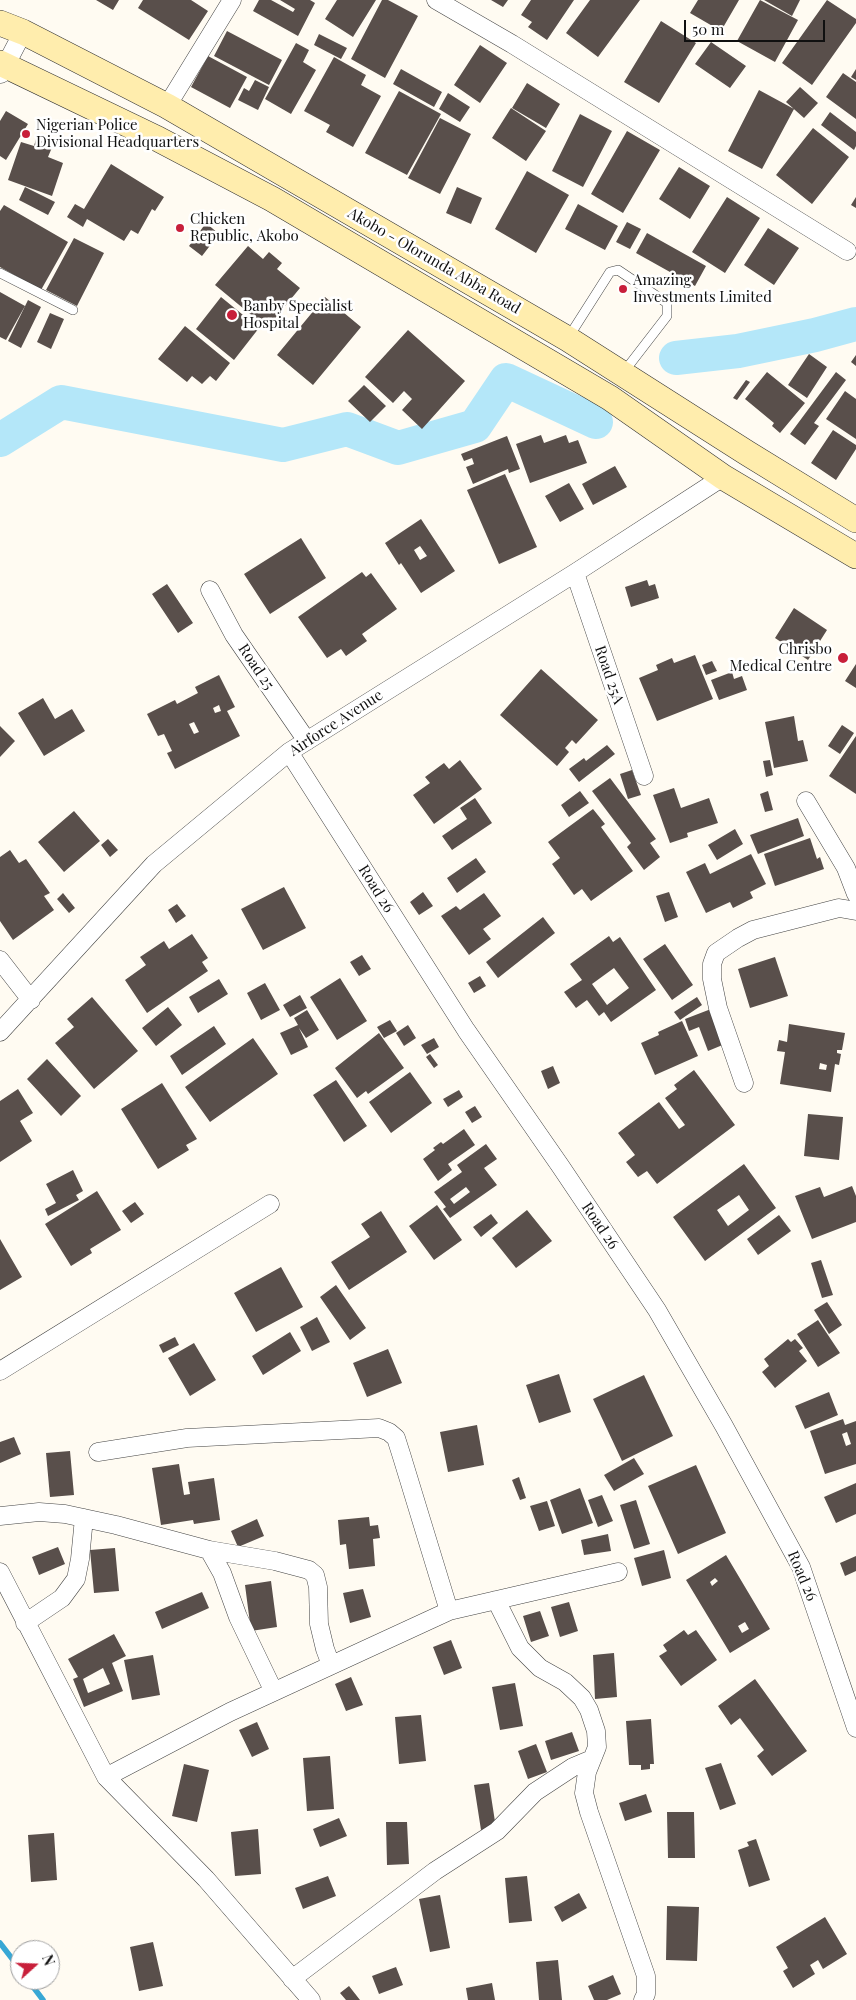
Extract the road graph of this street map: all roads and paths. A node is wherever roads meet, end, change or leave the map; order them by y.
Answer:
1 (232, 0) edge
2 (436, 0) edge
3 (0, 23) edge
4 (22, 32) junction
5 (2, 68) edge
6 (167, 106) junction
7 (848, 251) dead end
8 (0, 273) edge
9 (73, 310) dead end
10 (568, 339) junction
11 (626, 376) junction
12 (723, 476) junction
13 (852, 515) edge
14 (856, 556) edge
15 (575, 573) junction
16 (210, 590) dead end
17 (307, 741) junction
18 (289, 752) junction
19 (644, 776) dead end
20 (806, 801) dead end
21 (856, 894) edge
22 (856, 910) edge
23 (0, 960) edge
24 (31, 1000) junction
25 (0, 1032) edge
26 (744, 1083) dead end
27 (270, 1204) dead end
28 (0, 1370) edge
29 (98, 1452) dead end
30 (0, 1516) edge
31 (84, 1518) junction
32 (209, 1550) junction
33 (0, 1572) edge
34 (618, 1572) dead end
35 (496, 1600) junction
36 (449, 1612) junction
37 (26, 1623) junction
38 (331, 1666) junction
39 (274, 1692) junction
40 (856, 1728) edge
41 (592, 1759) junction
42 (106, 1777) junction
43 (292, 1979) junction
44 (311, 2000) edge
45 (643, 2000) edge

1 - 6 street
2 - 7 street
3 - 4 main road, Akobo - Olorunda Abba Road
4 - 5 street
4 - 6 main road, Akobo - Olorunda Abba Road
5 - 12 main road, Akobo - Olorunda Abba Road
6 - 10 main road, Akobo - Olorunda Abba Road
8 - 9 lane
10 - 11 main road, Akobo - Olorunda Abba Road
10 - 11 lane
11 - 13 main road, Akobo - Olorunda Abba Road
12 - 14 main road, Akobo - Olorunda Abba Road
12 - 15 street, Airforce Avenue
15 - 17 street, Airforce Avenue
15 - 19 street, Road 25A
16 - 17 street, Road 25
17 - 18 street, Airforce Avenue
18 - 24 street, Airforce Avenue
18 - 40 street, Road 26
20 - 21 street
22 - 26 street
23 - 24 street
24 - 25 street, Airforce Avenue
27 - 28 street
29 - 36 street
30 - 31 street
31 - 32 street
31 - 37 street
32 - 38 street
32 - 39 street
33 - 37 street
34 - 35 street
35 - 36 street
35 - 41 street
36 - 38 street
37 - 42 street
38 - 39 street
39 - 42 street
41 - 43 street
41 - 45 street
42 - 43 street
43 - 44 street

